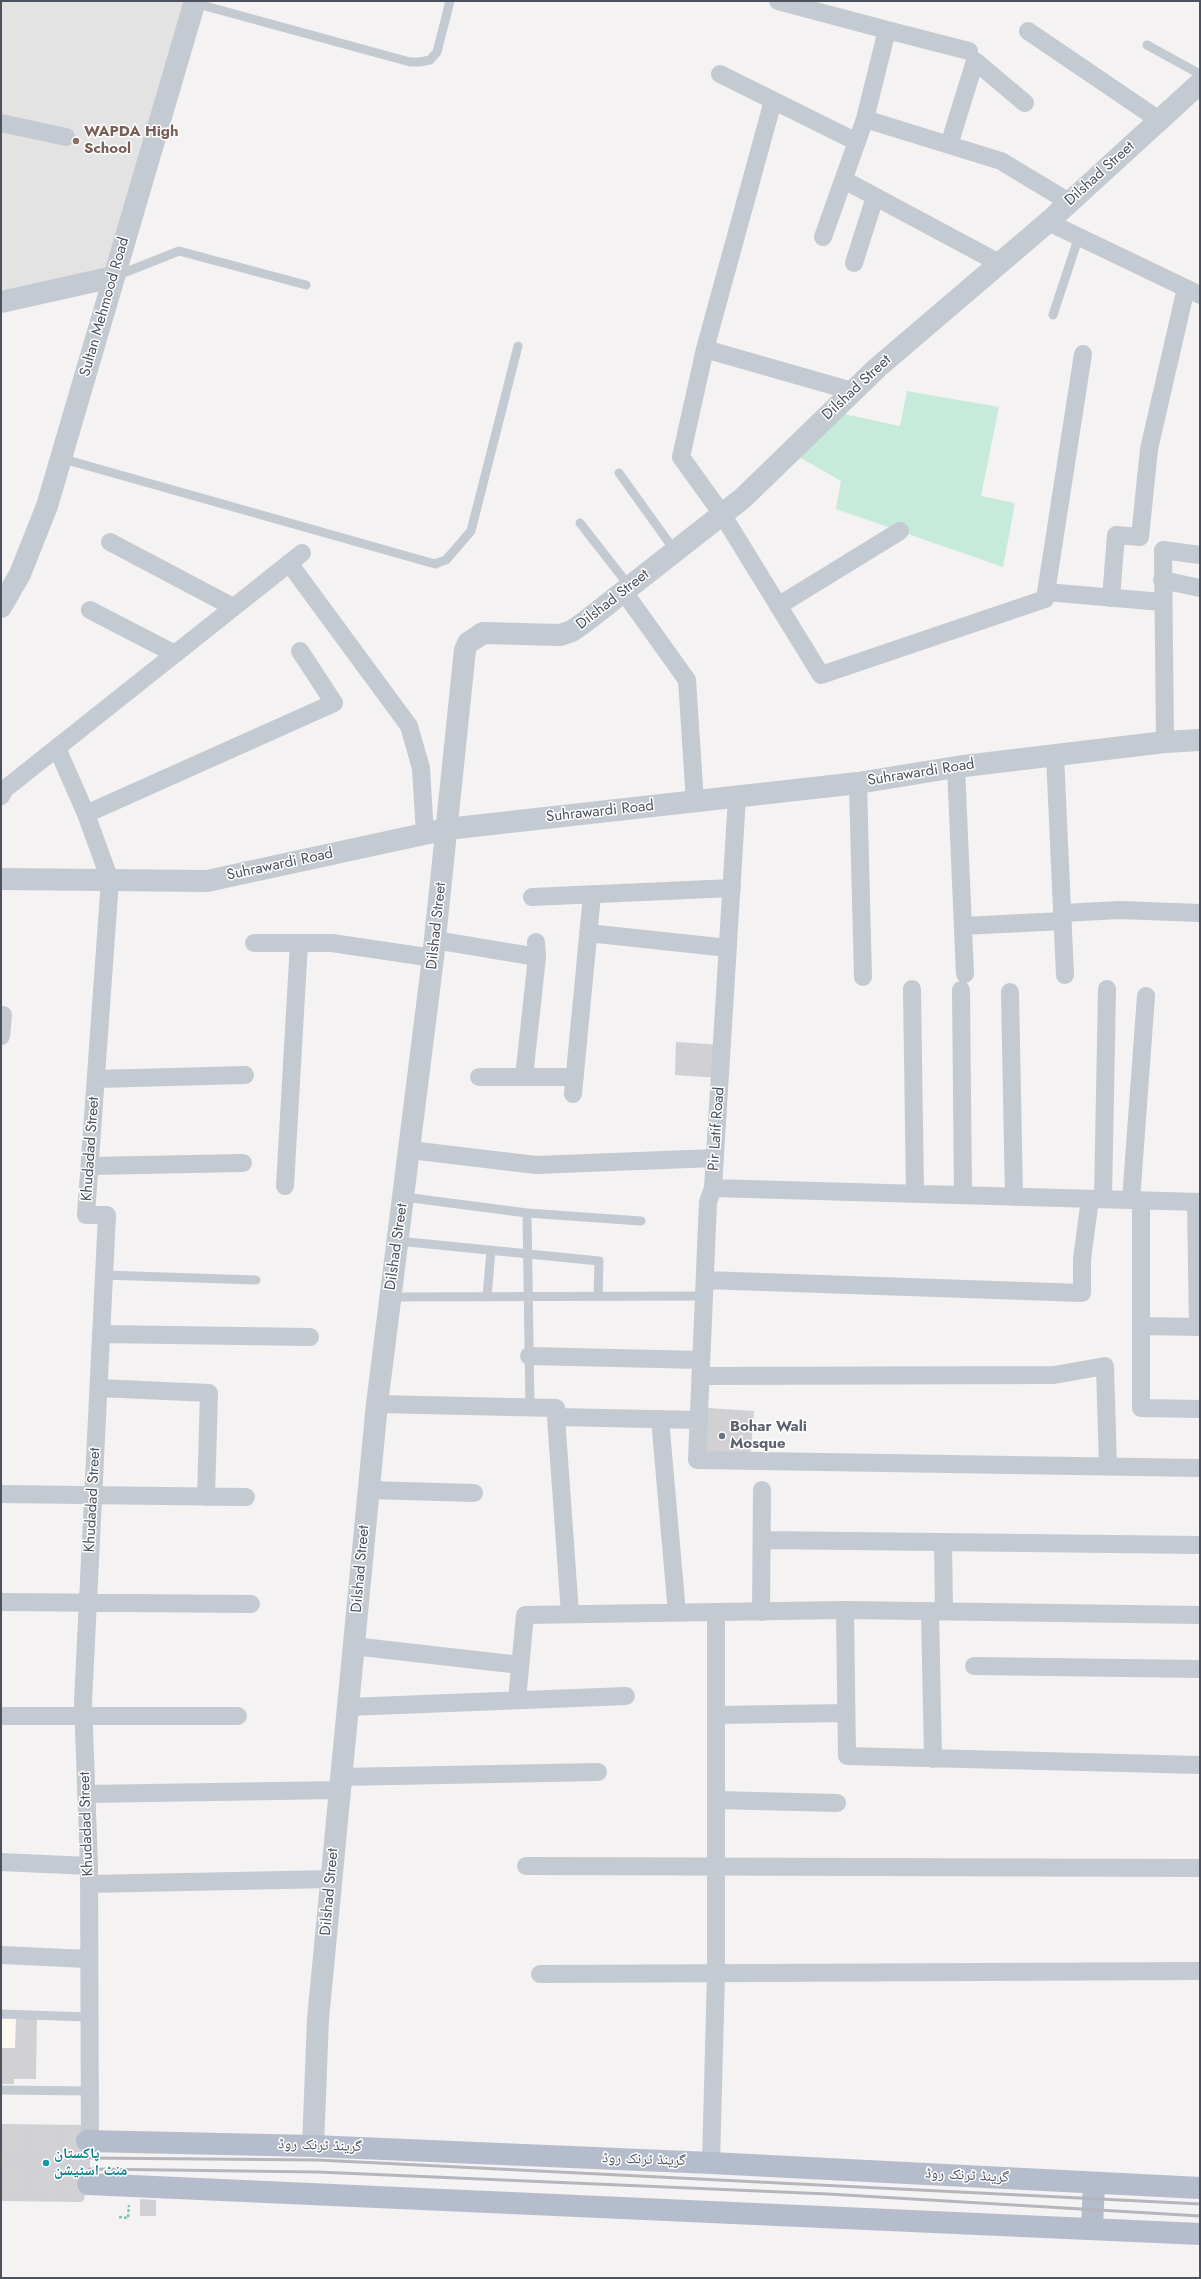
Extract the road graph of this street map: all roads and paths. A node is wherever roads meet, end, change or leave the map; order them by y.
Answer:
1 (450, 1) edge
2 (778, 1) edge
3 (195, 2) edge
4 (887, 30) junction
5 (1028, 31) dead end
6 (1147, 45) dead end
7 (969, 51) dead end
8 (720, 74) dead end
9 (1200, 74) edge
10 (1200, 83) edge
11 (773, 101) junction
12 (1025, 103) dead end
13 (864, 119) junction
14 (1160, 120) junction
15 (1, 123) edge
16 (66, 137) dead end
17 (857, 142) junction
18 (949, 145) junction
19 (844, 180) junction
20 (875, 197) junction
21 (1069, 202) junction
22 (1048, 222) junction
23 (1079, 236) junction
24 (823, 237) dead end
25 (854, 263) dead end
26 (999, 263) junction
27 (113, 277) junction
28 (306, 285) dead end
29 (1193, 292) edge
30 (1, 302) edge
31 (1052, 315) dead end
32 (518, 346) dead end
33 (705, 349) junction
34 (1083, 354) dead end
35 (852, 391) junction
36 (60, 458) junction
37 (619, 473) dead end
38 (722, 514) junction
39 (580, 523) dead end
40 (900, 531) dead end
41 (110, 542) dead end
42 (675, 551) junction
43 (1200, 555) edge
44 (1162, 580) junction
45 (1200, 588) edge
46 (627, 589) junction
47 (1046, 592) junction
48 (1111, 598) junction
49 (1162, 602) junction
50 (778, 606) junction
51 (233, 607) junction
52 (1, 608) edge
53 (90, 610) dead end
54 (300, 651) dead end
55 (175, 654) junction
56 (1200, 740) edge
57 (1165, 742) junction
58 (57, 748) junction
59 (1055, 755) junction
60 (956, 767) junction
61 (858, 783) junction
62 (1, 796) edge
63 (737, 797) junction
64 (696, 802) junction
65 (86, 814) junction
66 (447, 829) junction
67 (425, 834) junction
68 (1, 879) edge
69 (110, 880) junction
70 (732, 888) junction
71 (592, 895) junction
72 (532, 897) dead end
73 (1200, 913) edge
74 (1063, 917) junction
75 (963, 926) junction
76 (588, 933) junction
77 (254, 943) dead end
78 (299, 943) junction
79 (728, 948) junction
80 (434, 949) junction
81 (1065, 975) dead end
82 (863, 977) dead end
83 (912, 989) dead end
84 (1107, 989) dead end
85 (1010, 992) dead end
86 (1146, 996) dead end
87 (3, 1016) dead end
88 (1, 1036) edge
89 (245, 1075) dead end
90 (479, 1077) dead end
91 (524, 1077) junction
92 (96, 1079) junction
93 (410, 1150) junction
94 (715, 1158) junction
95 (242, 1163) dead end
96 (90, 1166) junction
97 (285, 1186) dead end
98 (713, 1188) junction
99 (915, 1194) junction
100 (963, 1195) junction
101 (404, 1197) junction
102 (1014, 1197) junction
103 (1096, 1199) junction
104 (1136, 1200) junction
105 (1198, 1202) edge
106 (527, 1213) junction
107 (642, 1221) dead end
108 (398, 1241) junction
109 (491, 1250) junction
110 (526, 1253) junction
111 (104, 1275) junction
112 (256, 1280) dead end
113 (705, 1288) junction
114 (598, 1296) junction
115 (390, 1297) junction
116 (487, 1297) junction
117 (528, 1297) junction
118 (1141, 1326) junction
119 (1199, 1327) edge
120 (101, 1334) junction
121 (310, 1337) dead end
122 (529, 1356) junction
123 (701, 1368) junction
124 (99, 1388) junction
125 (377, 1404) junction
126 (530, 1408) junction
127 (1200, 1409) edge
128 (556, 1416) junction
129 (660, 1419) junction
130 (699, 1420) junction
131 (1108, 1467) junction
132 (1200, 1468) edge
133 (368, 1490) junction
134 (762, 1490) dead end
135 (474, 1493) dead end
136 (1, 1494) edge
137 (93, 1495) junction
138 (206, 1497) junction
139 (246, 1497) dead end
140 (762, 1540) junction
141 (943, 1542) junction
142 (1200, 1545) edge
143 (1, 1602) edge
144 (88, 1603) junction
145 (251, 1604) dead end
146 (845, 1610) junction
147 (937, 1611) junction
148 (716, 1612) junction
149 (761, 1612) junction
150 (677, 1613) junction
151 (570, 1614) junction
152 (1200, 1615) edge
153 (353, 1646) junction
154 (520, 1665) junction
155 (974, 1666) dead end
156 (1200, 1669) edge
157 (626, 1696) dead end
158 (517, 1700) junction
159 (348, 1708) junction
160 (846, 1713) junction
161 (717, 1715) junction
162 (1, 1716) edge
163 (84, 1716) junction
164 (238, 1716) dead end
165 (933, 1759) junction
166 (1200, 1765) edge
167 (598, 1772) dead end
168 (340, 1784) junction
169 (86, 1794) junction
170 (716, 1800) junction
171 (837, 1804) dead end
172 (1, 1862) edge
173 (89, 1866) junction
174 (526, 1866) dead end
175 (716, 1867) junction
176 (1200, 1868) edge
177 (331, 1879) junction
178 (89, 1884) junction
179 (1, 1955) edge
180 (88, 1959) junction
181 (1200, 1971) edge
182 (540, 1974) dead end
183 (716, 1974) junction
184 (1, 2014) edge
185 (88, 2017) junction
186 (1, 2090) edge
187 (89, 2091) junction
188 (88, 2141) joint
189 (313, 2146) junction
190 (711, 2163) junction
191 (1094, 2183) junction
192 (88, 2184) tunnel mouth
193 (1200, 2188) edge
194 (119, 2217) dead end
195 (128, 2218) dead end
196 (1092, 2228) junction
197 (1200, 2234) edge

1 - 3 lane
2 - 4 street
3 - 27 street, Sultan Mehmood Road
4 - 7 street
4 - 13 street
5 - 14 street
6 - 9 lane
8 - 11 street
10 - 14 street, Dilshad Street
11 - 17 street
11 - 33 street
12 - 18 street
13 - 17 street
13 - 18 street
14 - 21 street, Dilshad Street
15 - 16 street
17 - 19 street
18 - 21 street
19 - 20 street
19 - 24 street
20 - 25 street
20 - 26 street
21 - 22 street, Dilshad Street
22 - 23 street
22 - 26 street, Dilshad Street
23 - 29 street
23 - 31 lane
26 - 35 street, Dilshad Street
27 - 28 lane
27 - 30 street
27 - 36 street, Sultan Mehmood Road
29 - 48 street
32 - 36 lane
33 - 35 street
33 - 38 street
34 - 47 street
35 - 38 street, Dilshad Street
36 - 52 street, Sultan Mehmood Road
37 - 42 lane
38 - 42 street, Dilshad Street
38 - 50 street
39 - 46 lane
40 - 50 street
41 - 51 street
42 - 46 street, Dilshad Street
43 - 44 street
44 - 45 street
44 - 49 street
46 - 64 street
46 - 66 street, Dilshad Street
47 - 48 street
47 - 50 street
48 - 49 street
49 - 57 street
51 - 55 street
51 - 67 street
53 - 55 street
54 - 65 street
55 - 58 street
56 - 57 street, Suhrawardi Road
57 - 59 street, Suhrawardi Road
58 - 62 street
58 - 65 street
59 - 60 street, Suhrawardi Road
59 - 74 street
60 - 61 street, Suhrawardi Road
60 - 75 street
61 - 63 street, Suhrawardi Road
61 - 82 street
63 - 64 street, Suhrawardi Road
63 - 70 street, Pir Latif Road
64 - 66 street, Suhrawardi Road
65 - 69 street
66 - 67 street, Suhrawardi Road
66 - 80 street, Dilshad Street
67 - 69 street, Suhrawardi Road
68 - 69 street, Suhrawardi Road
69 - 92 street, Khudadad Street
70 - 71 street
70 - 79 street, Pir Latif Road
71 - 72 street
71 - 76 street
73 - 74 street
74 - 75 street
74 - 81 street
75 - 100 street
76 - 79 street
76 - 91 street
77 - 78 street
78 - 80 street
78 - 97 street
79 - 94 street, Pir Latif Road
80 - 91 street
80 - 93 street, Dilshad Street
83 - 99 street
84 - 103 street
85 - 102 street
86 - 104 street
87 - 88 street
89 - 92 street
90 - 91 street
92 - 96 street, Khudadad Street
93 - 94 street
93 - 101 street, Dilshad Street
94 - 98 street, Pir Latif Road
95 - 96 street
96 - 111 street, Khudadad Street
98 - 99 street
98 - 113 street, Pir Latif Road
99 - 100 street
100 - 102 street
101 - 106 lane
101 - 108 street, Dilshad Street
102 - 103 street
103 - 104 street
103 - 113 street
104 - 105 street
104 - 118 street
105 - 119 street
106 - 107 lane
106 - 110 lane
108 - 109 lane
108 - 115 street, Dilshad Street
109 - 110 lane
109 - 116 lane
110 - 114 lane
110 - 117 lane
111 - 112 lane
111 - 120 street, Khudadad Street
113 - 114 lane
113 - 123 street, Pir Latif Road
114 - 117 lane
115 - 116 lane
115 - 125 street, Dilshad Street
116 - 117 lane
117 - 122 lane
118 - 119 street
118 - 127 street
120 - 121 street
120 - 124 street, Khudadad Street
122 - 123 street
122 - 126 lane
123 - 130 street, Pir Latif Road
123 - 131 street
124 - 137 street, Khudadad Street
124 - 138 street
125 - 126 street
125 - 133 street, Dilshad Street
126 - 128 street
128 - 129 street
128 - 151 street
129 - 130 street
129 - 150 street
130 - 131 street, Pir Latif Road
131 - 132 street
133 - 135 street
133 - 153 street, Dilshad Street
134 - 140 street
136 - 137 street
137 - 138 street
137 - 144 street, Khudadad Street
138 - 139 street
140 - 141 street
140 - 149 street
141 - 142 street
141 - 147 street
143 - 144 street
144 - 145 street
144 - 163 street, Khudadad Street
146 - 147 street
146 - 149 street
146 - 160 street
147 - 152 street
147 - 165 street
148 - 149 street
148 - 150 street
148 - 161 street
150 - 151 street
151 - 154 street
153 - 154 street
153 - 159 street, Dilshad Street
154 - 158 street
155 - 156 street
157 - 158 street
158 - 159 street
159 - 168 street, Dilshad Street
160 - 161 street
160 - 165 street
161 - 170 street
162 - 163 street
163 - 164 street
163 - 169 street, Khudadad Street
165 - 166 street
167 - 168 street
168 - 169 street
168 - 177 street, Dilshad Street
169 - 173 street, Khudadad Street
170 - 171 street
170 - 175 street
172 - 173 street
173 - 178 street, Khudadad Street
174 - 175 street
175 - 176 street
175 - 183 street
177 - 178 street
177 - 189 street, Dilshad Street
178 - 180 street, Khudadad Street
179 - 180 street
180 - 185 street, Khudadad Street
181 - 183 street
182 - 183 street
183 - 190 street
184 - 185 lane
185 - 187 street, Khudadad Street
186 - 187 lane
187 - 188 street, Khudadad Street
188 - 189 main road, گرینڈ ٹرنک روڈ
189 - 190 main road, گرینڈ ٹرنک روڈ
190 - 191 main road, گرینڈ ٹرنک روڈ
191 - 193 main road, گرینڈ ٹرنک روڈ
191 - 196 main road
192 - 196 main road
194 - 195 path
196 - 197 main road

